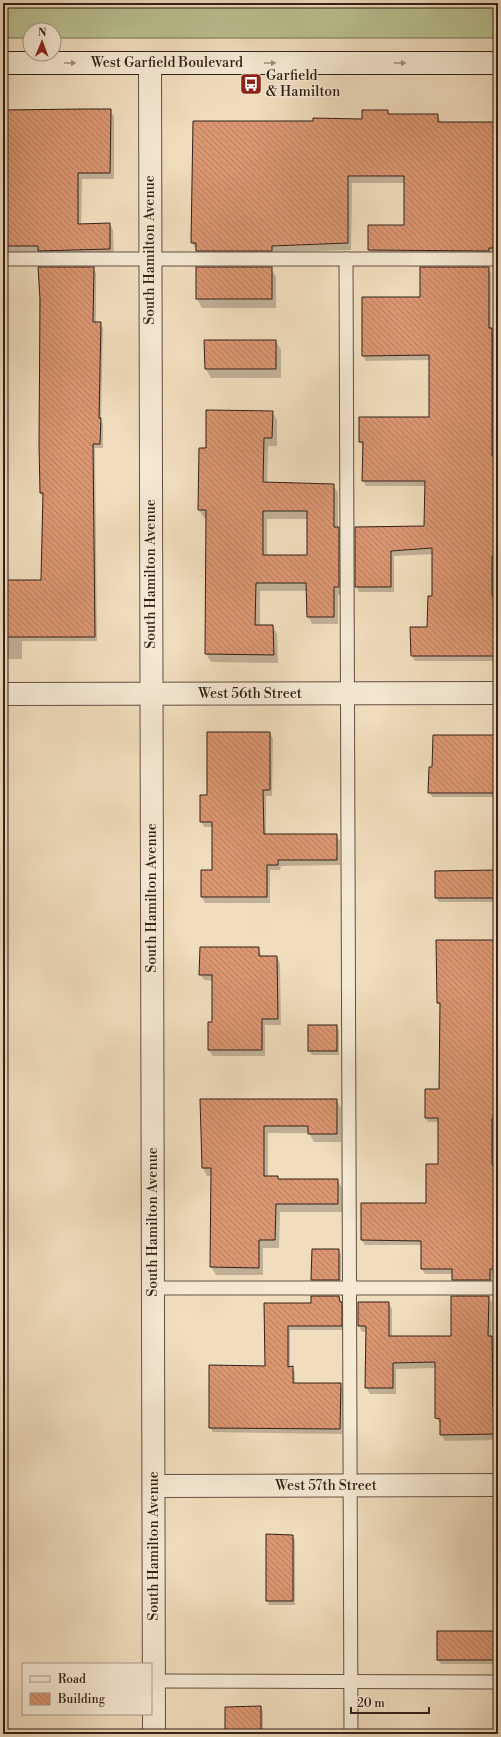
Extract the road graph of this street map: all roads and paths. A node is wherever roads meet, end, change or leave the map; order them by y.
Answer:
1 (3, 62) edge
2 (150, 63) junction
3 (498, 63) edge
4 (3, 259) edge
5 (150, 259) junction
6 (346, 259) junction
7 (498, 259) edge
8 (498, 693) edge
9 (3, 694) edge
10 (348, 694) junction
11 (152, 695) junction
12 (153, 1288) junction
13 (350, 1288) junction
14 (498, 1288) edge
15 (498, 1485) edge
16 (154, 1486) junction
17 (350, 1486) junction
18 (154, 1681) junction
19 (351, 1682) junction
20 (498, 1682) edge
21 (154, 1734) edge
22 (351, 1734) edge

1 -> 2 street, West Garfield Boulevard
2 -> 3 street, West Garfield Boulevard
2 - 5 street, South Hamilton Avenue
4 - 5 lane
5 - 6 lane
5 - 11 street, South Hamilton Avenue
6 - 7 lane
6 - 10 lane
8 - 10 street, West 56th Street
9 - 11 street, West 56th Street
10 - 11 street, West 56th Street
10 - 13 lane
11 - 12 street, South Hamilton Avenue
12 - 13 lane
12 - 16 street, South Hamilton Avenue
13 - 14 lane
13 - 17 lane
15 - 17 street, West 57th Street
16 - 17 street, West 57th Street
16 - 18 street, South Hamilton Avenue
17 - 19 lane
18 - 19 lane
18 - 21 street, South Hamilton Avenue
19 - 20 lane
19 - 22 lane

